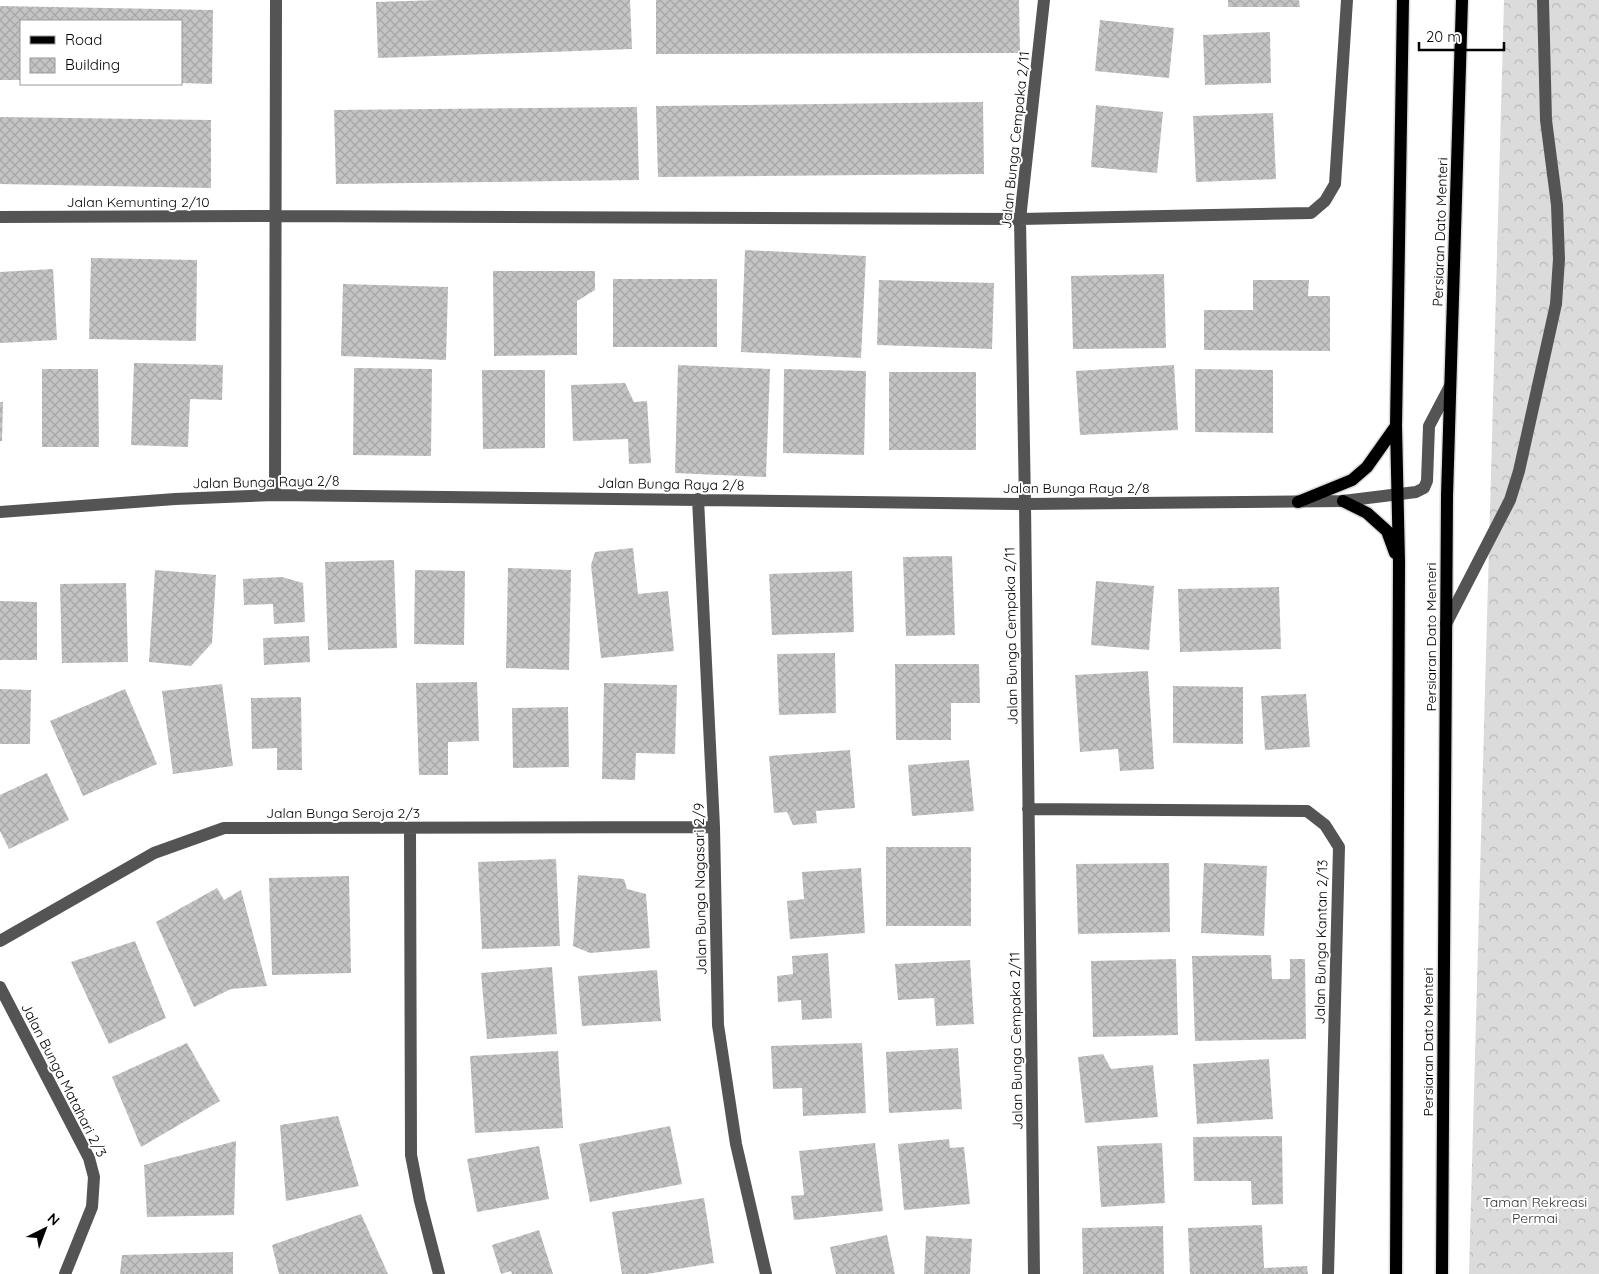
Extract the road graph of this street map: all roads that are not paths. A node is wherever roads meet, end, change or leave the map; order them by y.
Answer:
1 (276, 0) edge
2 (1044, 0) edge
3 (1347, 0) edge
4 (1403, 0) edge
5 (1462, 0) edge
6 (1543, 0) edge
7 (276, 216) junction
8 (0, 217) edge
9 (1020, 219) junction
10 (1450, 386) junction
11 (1396, 426) junction
12 (275, 494) junction
13 (1397, 494) junction
14 (698, 499) junction
15 (1343, 501) junction
16 (1298, 502) junction
17 (1025, 504) junction
18 (0, 512) edge
19 (1399, 562) junction
20 (1446, 624) junction
21 (1028, 809) junction
22 (714, 827) junction
23 (410, 828) junction
24 (0, 941) edge
25 (0, 987) edge
26 (65, 1274) edge
27 (438, 1274) edge
28 (766, 1274) edge
29 (1034, 1274) edge
30 (1328, 1274) edge
31 (1396, 1274) edge
32 (1442, 1274) edge

1 - 7 street
2 - 9 street, Jalan Bunga Cempaka 2/11
3 - 9 street, Jalan Kemunting 2/10
4 - 11 main road
5 - 10 main road, Persiaran Dato Menteri
6 - 20 street
7 - 8 street, Jalan Kemunting 2/10
7 - 9 street, Jalan Kemunting 2/10
7 - 12 street
9 - 17 street, Jalan Bunga Cempaka 2/11
10 - 13 street, Jalan Bunga Raya 2/8
10 - 20 main road, Persiaran Dato Menteri
11 - 13 main road
11 - 16 main road
12 - 14 street, Jalan Bunga Raya 2/8
12 - 18 street, Jalan Bunga Raya 2/8
13 - 15 street, Jalan Bunga Raya 2/8
13 - 19 main road
14 - 17 street, Jalan Bunga Raya 2/8
14 - 22 street, Jalan Bunga Nagasari 2/9
15 - 16 street, Jalan Bunga Raya 2/8
15 - 19 main road
16 - 17 street, Jalan Bunga Raya 2/8
17 - 21 street, Jalan Bunga Cempaka 2/11
19 - 31 main road
20 - 32 main road, Persiaran Dato Menteri
21 - 29 street, Jalan Bunga Cempaka 2/11
21 - 30 street, Jalan Bunga Kantan 2/13
22 - 23 street, Jalan Bunga Seroja 2/3
22 - 28 street, Jalan Bunga Nagasari 2/9
23 - 24 street, Jalan Bunga Seroja 2/3
23 - 27 street
25 - 26 street, Jalan Bunga Matahari 2/3

